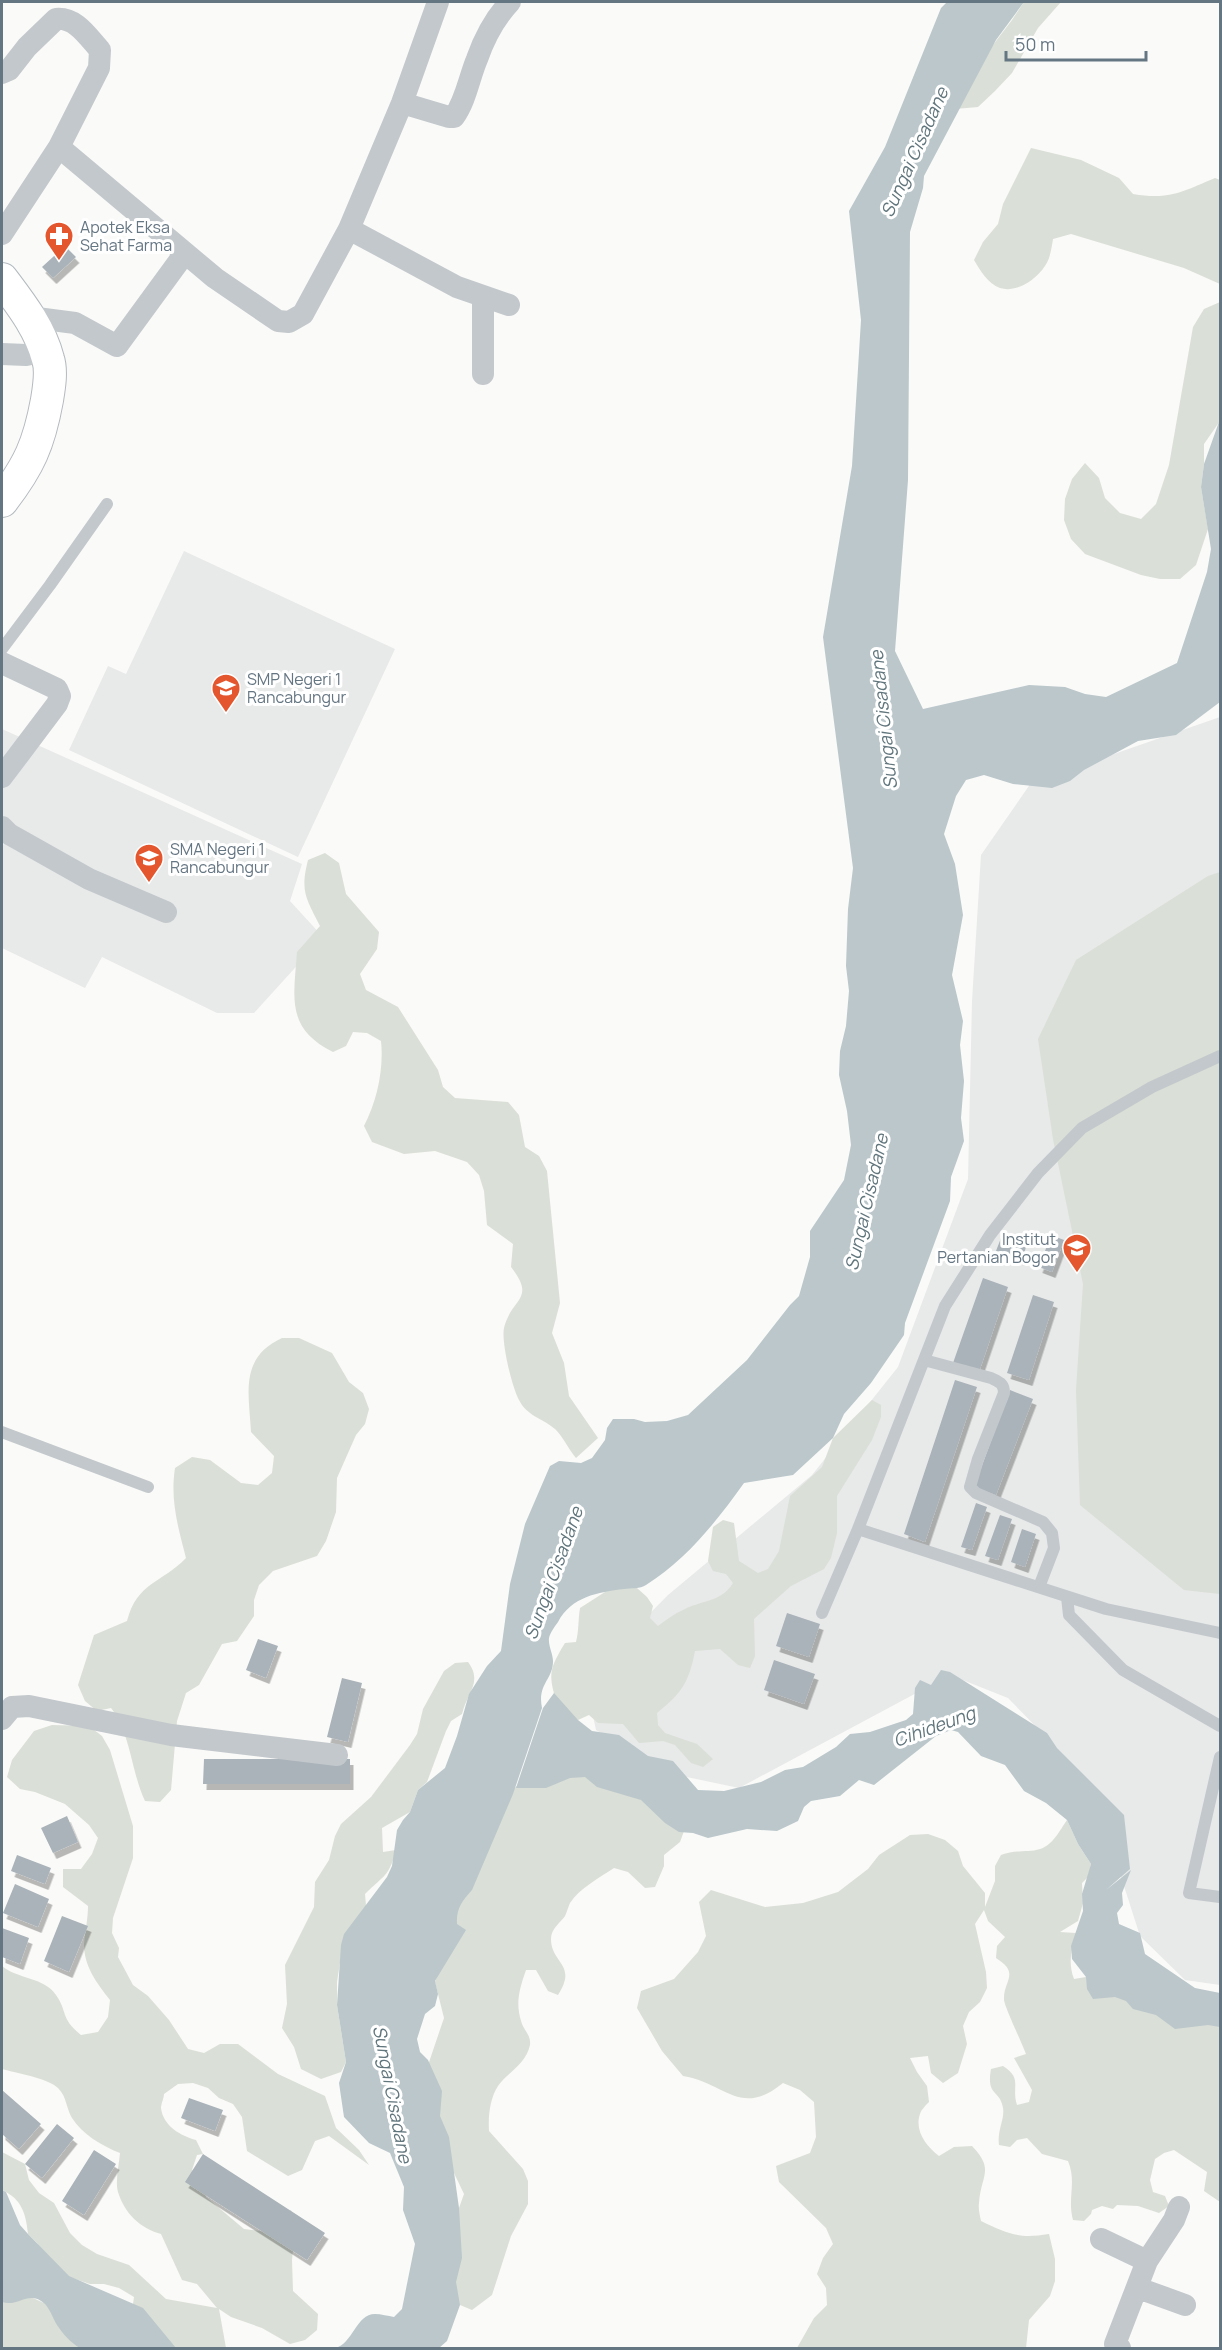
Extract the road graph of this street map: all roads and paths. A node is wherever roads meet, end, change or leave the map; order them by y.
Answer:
1 (438, 2) edge
2 (510, 2) edge
3 (2, 73) edge
4 (402, 103) junction
5 (59, 147) junction
6 (349, 229) junction
7 (2, 234) edge
8 (185, 253) junction
9 (2, 279) edge
10 (483, 296) junction
11 (509, 305) dead end
12 (29, 317) junction
13 (45, 351) junction
14 (2, 354) edge
15 (483, 374) dead end
16 (2, 501) edge
17 (107, 504) dead end
18 (2, 649) edge
19 (2, 663) edge
20 (2, 777) edge
21 (2, 827) edge
22 (166, 912) dead end
23 (1221, 1056) edge
24 (924, 1360) junction
25 (2, 1432) edge
26 (148, 1487) dead end
27 (858, 1529) junction
28 (1039, 1587) junction
29 (1067, 1597) junction
30 (822, 1613) dead end
31 (1221, 1634) edge
32 (2, 1719) edge
33 (1221, 1726) edge
34 (337, 1755) dead end
35 (1221, 1757) edge
36 (1217, 1791) edge
37 (1221, 1897) edge
38 (1179, 2207) dead end
39 (1101, 2239) dead end
40 (1148, 2261) junction
41 (1138, 2288) junction
42 (1185, 2305) dead end
43 (1120, 2349) edge

1 - 4 street
2 - 4 street
3 - 5 street
4 - 6 street
5 - 7 street
5 - 8 street
6 - 8 street
6 - 10 street
8 - 12 street
9 - 12 main road
10 - 11 street
10 - 15 street
12 - 13 main road
13 - 14 street
13 - 16 main road
17 - 18 lane
19 - 20 street
21 - 22 street
23 - 24 lane
24 - 27 lane
24 - 28 lane
25 - 26 lane
27 - 28 lane
27 - 30 lane
28 - 29 lane
29 - 31 lane
29 - 33 lane
32 - 34 street
35 - 36 lane
36 - 37 lane
38 - 40 street
39 - 40 street
40 - 41 street
41 - 42 street
41 - 43 street

